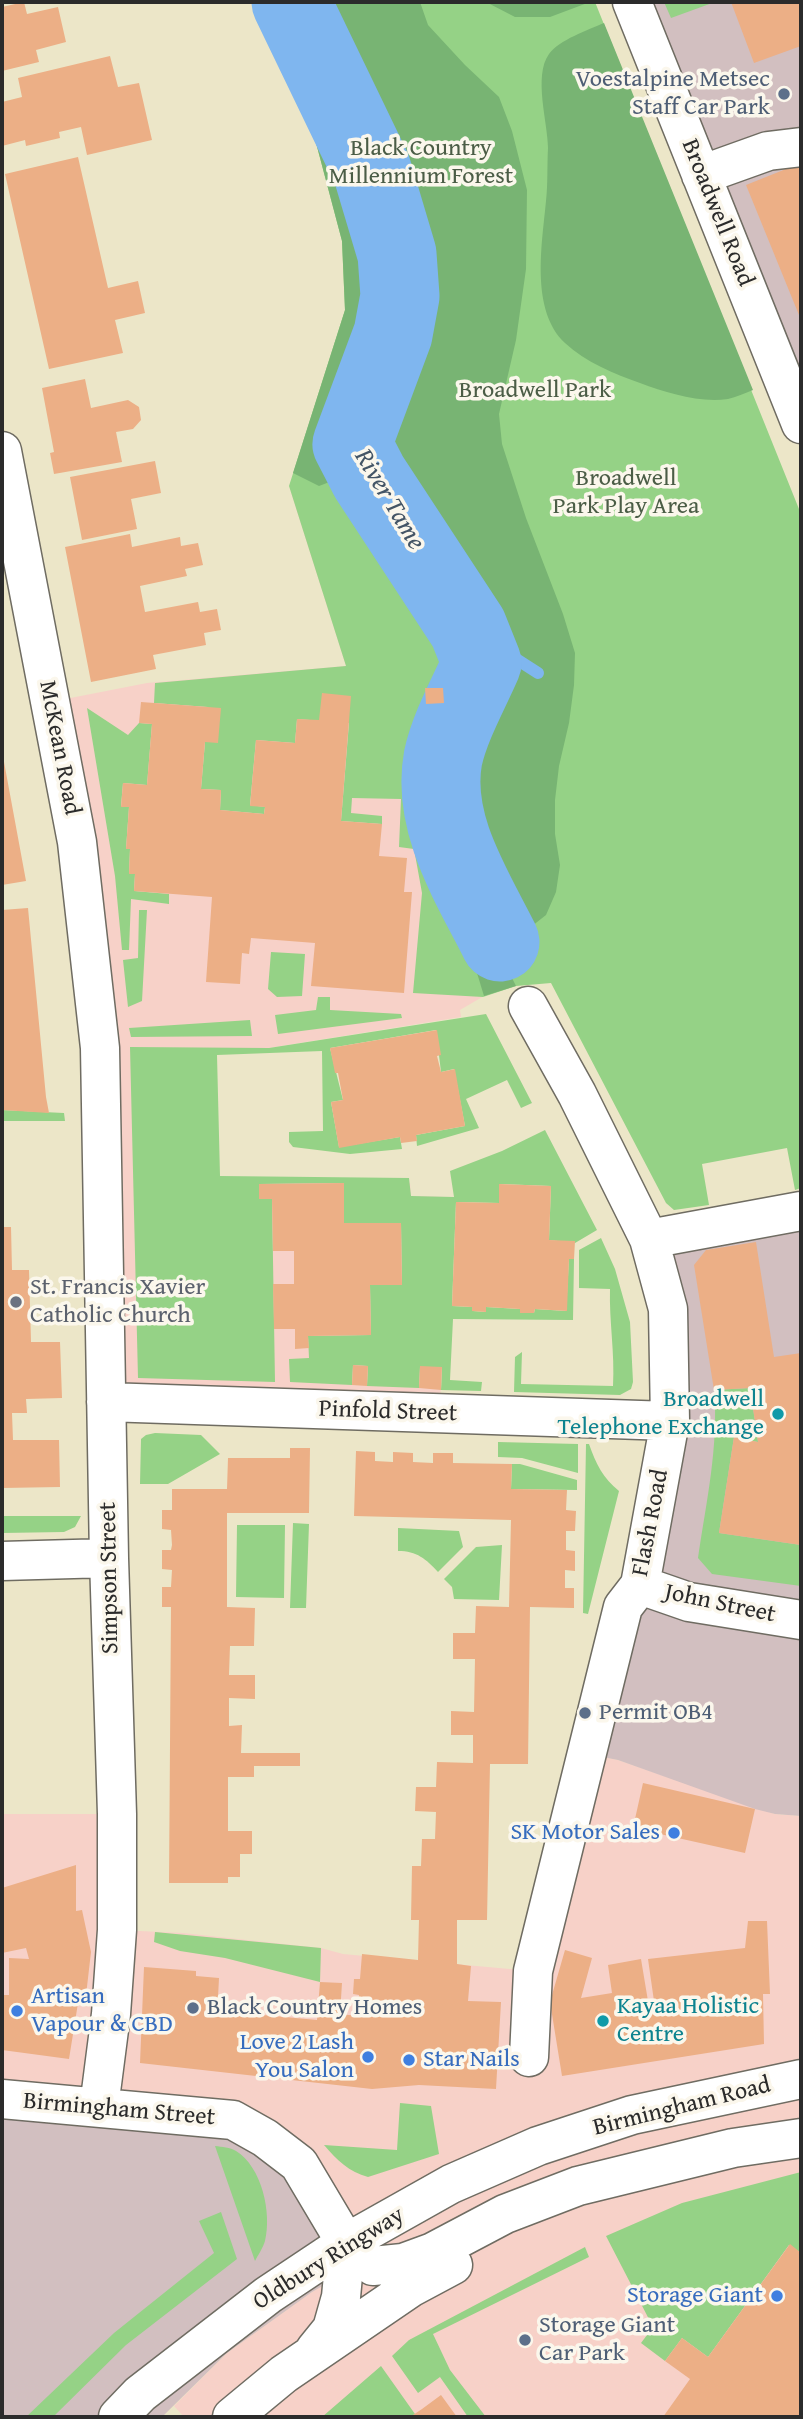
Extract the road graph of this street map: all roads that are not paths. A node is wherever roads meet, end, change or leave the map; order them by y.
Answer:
1 (632, 2) edge
2 (801, 147) edge
3 (701, 175) junction
4 (801, 424) edge
5 (2, 451) edge
6 (528, 1006) dead end
7 (100, 1048) joint
8 (801, 1211) edge
9 (649, 1239) junction
10 (106, 1402) junction
11 (670, 1421) junction
12 (109, 1558) junction
13 (2, 1561) edge
14 (640, 1585) junction
15 (801, 1620) edge
16 (529, 2057) dead end
17 (801, 2079) edge
18 (801, 2095) edge
19 (2, 2099) edge
20 (99, 2107) junction
21 (564, 2138) junction
22 (801, 2138) edge
23 (632, 2172) junction
24 (346, 2243) junction
25 (310, 2357) junction
26 (234, 2416) edge
27 (118, 2417) edge

1 - 3 street, Broadwell Road
2 - 3 street
3 - 4 street, Broadwell Road
5 - 7 street, McKean Road
6 - 9 street, Flash Road
7 - 10 street, Simpson Street
8 - 9 street
9 - 11 street, Flash Road
10 - 11 street, Pinfold Street
10 - 12 street, Simpson Street
11 - 14 street, Flash Road
12 - 13 street
12 - 20 street, Simpson Street
14 - 15 street, John Street
14 - 16 street, Flash Road
17 - 21 street, Birmingham Road
18 - 21 street
19 - 20 street, Birmingham Street
20 - 24 street, Birmingham Street
21 - 24 street, Oldbury Ringway
22 - 23 street
23 - 24 street, Birmingham Street
23 - 25 street
24 - 25 street
24 - 27 street, Oldbury Ringway
25 - 26 street

